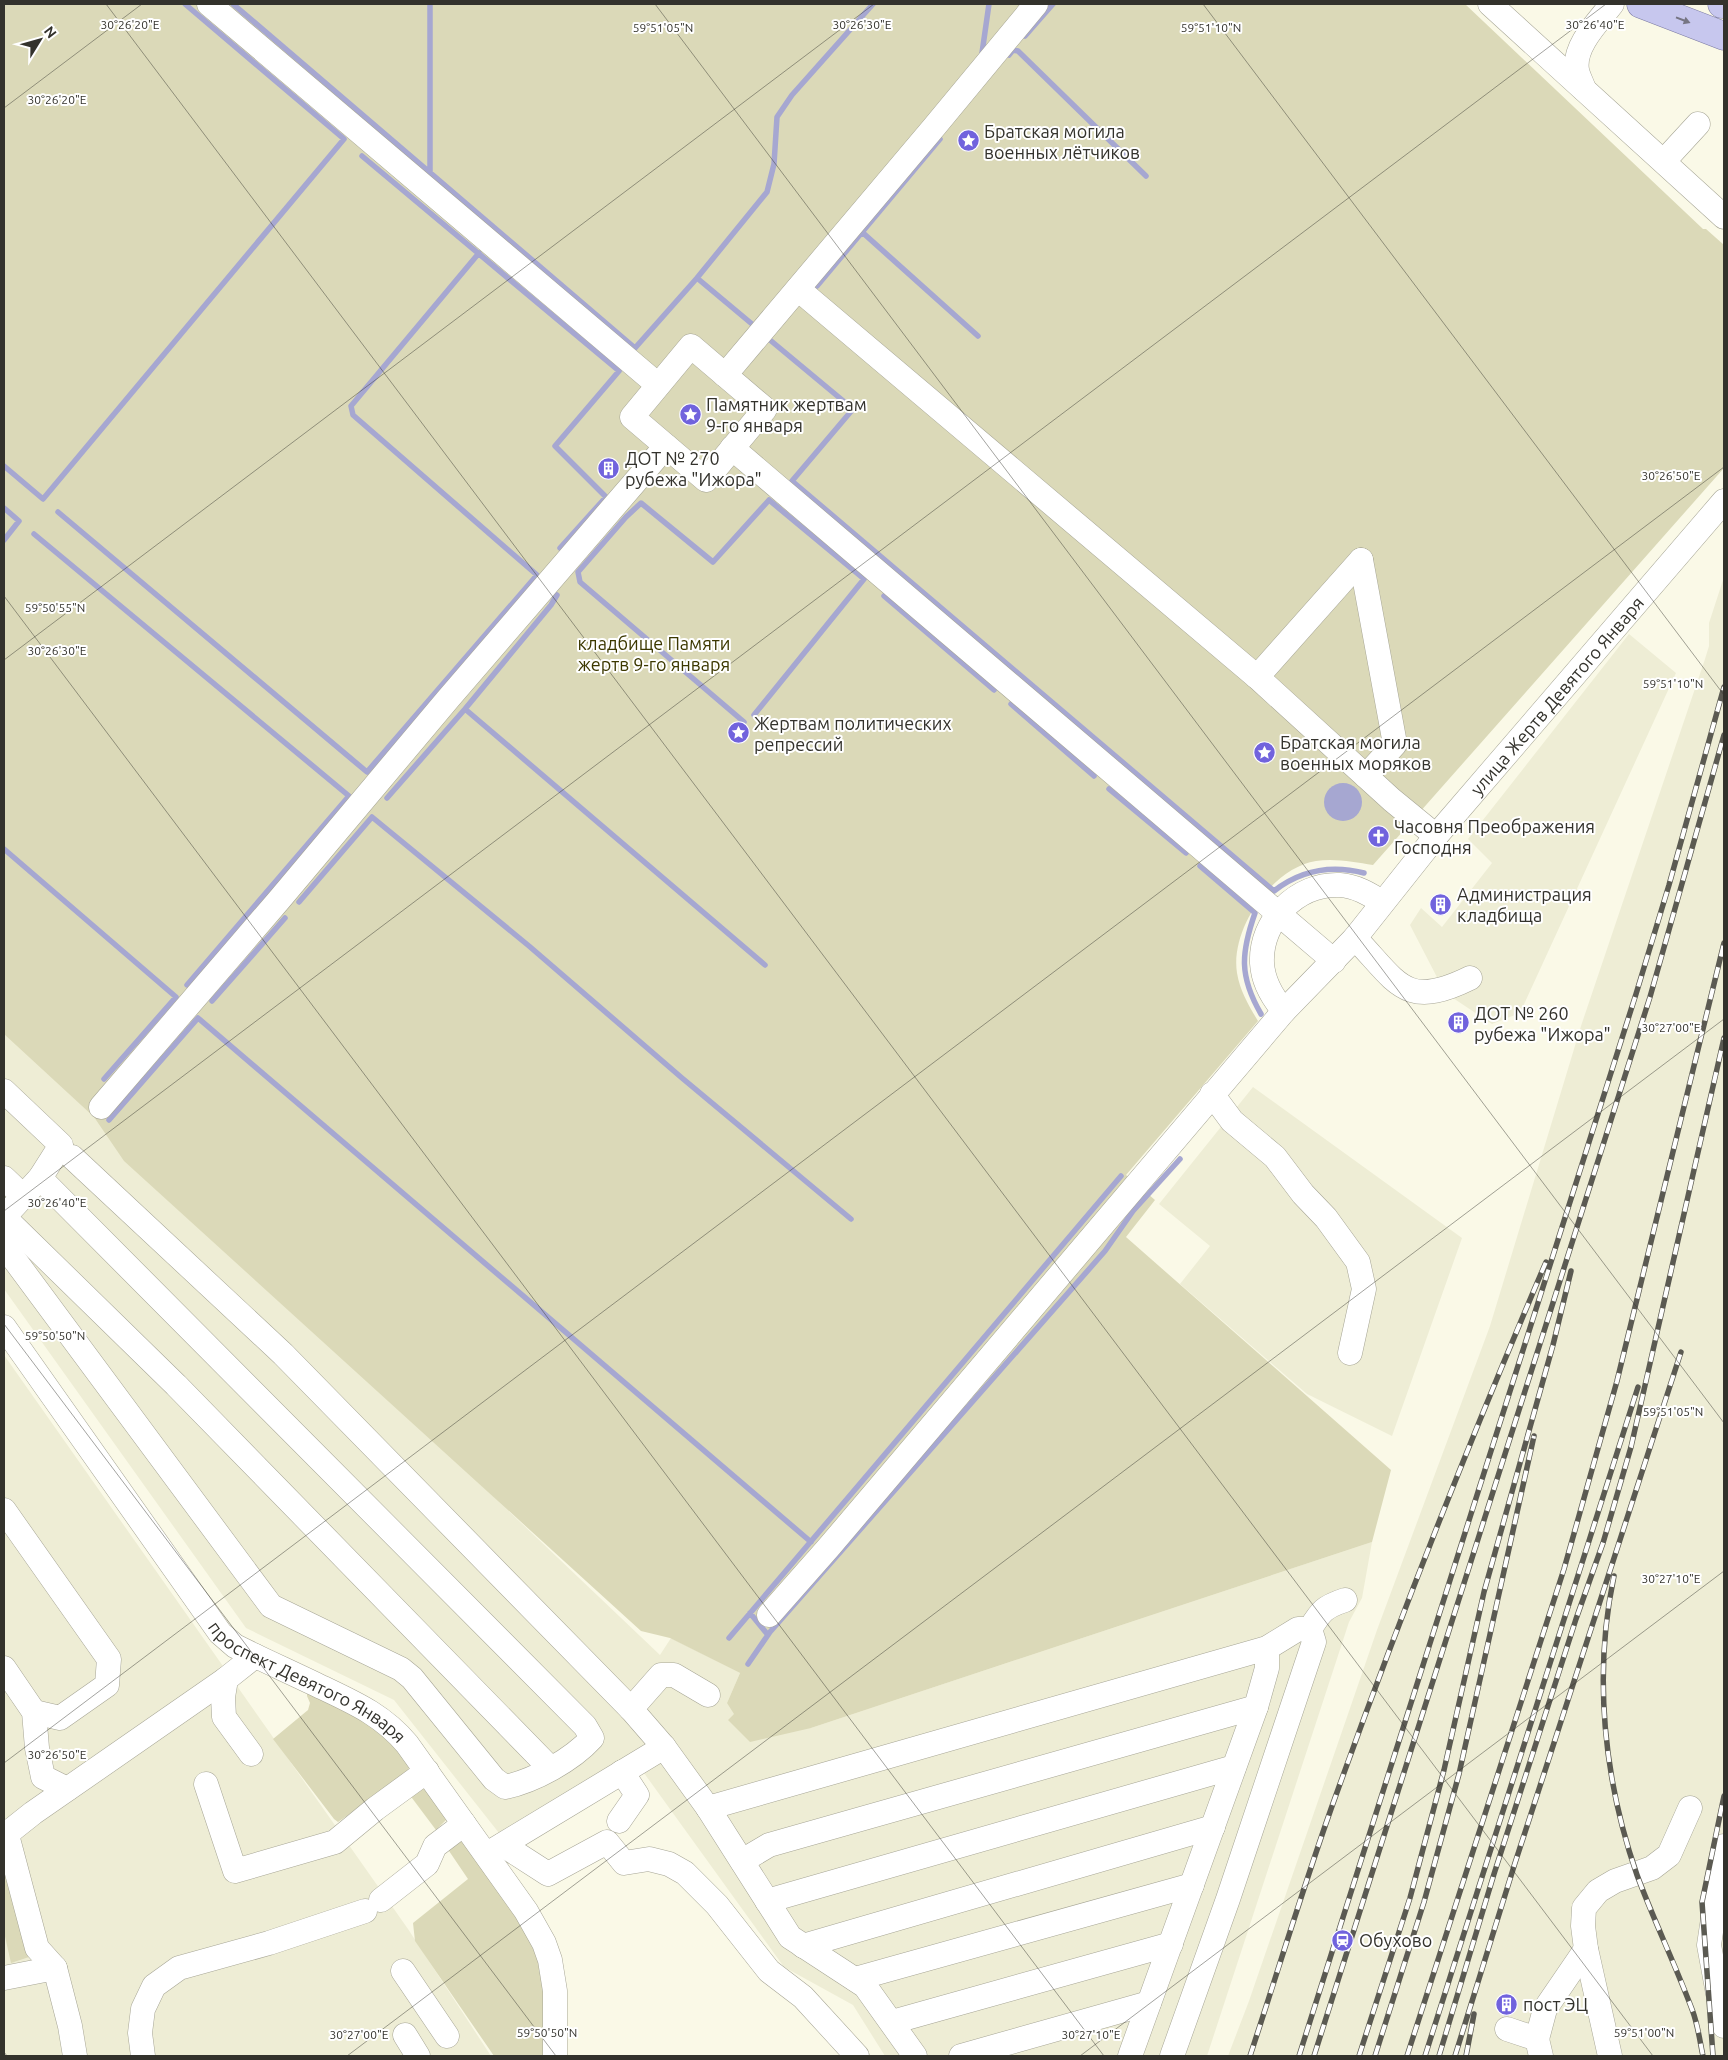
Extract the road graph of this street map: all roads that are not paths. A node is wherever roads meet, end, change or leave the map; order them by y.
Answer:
1 (209, 4) edge
2 (1036, 4) edge
3 (1490, 4) edge
4 (1612, 4) edge
5 (1641, 4) edge
6 (1523, 35) junction
7 (1724, 36) edge
8 (1587, 38) junction
9 (1584, 89) junction
10 (1698, 124) dead end
11 (1664, 161) junction
12 (1724, 217) edge
13 (798, 289) junction
14 (725, 375) junction
15 (658, 385) junction
16 (666, 446) junction
17 (732, 448) junction
18 (1724, 501) edge
19 (1256, 677) junction
20 (1366, 776) junction
21 (1436, 836) junction
22 (1382, 902) junction
23 (1278, 913) junction
24 (1355, 938) junction
25 (1334, 961) junction
26 (1470, 978) dead end
27 (1284, 1011) junction
28 (4, 1091) edge
29 (1212, 1094) junction
30 (102, 1107) dead end
31 (72, 1157) dead end
32 (4, 1178) edge
33 (40, 1178) junction
34 (23, 1196) junction
35 (4, 1217) edge
36 (4, 1236) edge
37 (4, 1327) edge
38 (1350, 1353) dead end
39 (4, 1510) edge
40 (1345, 1600) dead end
41 (769, 1615) dead end
42 (1310, 1629) junction
43 (1267, 1648) junction
44 (255, 1656) junction
45 (4, 1668) edge
46 (226, 1679) junction
47 (708, 1696) dead end
48 (1256, 1707) junction
49 (631, 1709) junction
50 (34, 1712) junction
51 (664, 1747) junction
52 (251, 1754) dead end
53 (1234, 1767) junction
54 (550, 1768) junction
55 (427, 1771) junction
56 (622, 1772) junction
57 (206, 1784) dead end
58 (67, 1789) junction
59 (708, 1808) junction
60 (1690, 1808) dead end
61 (619, 1821) dead end
62 (464, 1824) junction
63 (1213, 1827) junction
64 (5, 1835) edge
65 (1724, 1846) edge
66 (495, 1850) junction
67 (742, 1861) junction
68 (1192, 1886) junction
69 (767, 1901) junction
70 (1171, 1944) junction
71 (803, 1946) junction
72 (1586, 1949) junction
73 (55, 1968) junction
74 (403, 1971) dead end
75 (4, 1978) edge
76 (855, 1979) junction
77 (1149, 2003) junction
78 (892, 2022) junction
79 (1724, 2026) edge
80 (1507, 2029) dead end
81 (405, 2035) dead end
82 (447, 2036) dead end
83 (1539, 2048) edge
84 (75, 2056) edge
85 (143, 2056) edge
86 (418, 2056) edge
87 (555, 2056) edge
88 (857, 2056) edge
89 (915, 2056) edge
90 (961, 2056) edge
91 (1130, 2056) edge
92 (1172, 2056) edge
93 (1610, 2056) edge

1 - 15 street
2 - 13 street
3 - 6 street
4 - 8 street
5 -> 7 main road
6 - 8 street
6 - 9 street
8 - 9 street
9 - 11 street
10 - 11 street
11 - 12 street
13 - 14 street
13 - 19 street
14 - 15 street
14 - 17 street
15 - 16 street
16 - 17 street
16 - 30 street
17 - 23 street
18 - 21 street, улица Жертв Девятого Января
19 - 20 street
19 - 20 street
20 - 21 street
21 - 22 street, улица Жертв Девятого Января
22 - 23 street
22 - 24 street, улица Жертв Девятого Января
23 - 25 street
23 - 27 street
24 - 25 street, улица Жертв Девятого Января
24 - 26 street
25 - 27 street, улица Жертв Девятого Января
27 - 29 street, улица Жертв Девятого Января
28 - 33 street
29 - 38 street
29 - 41 street, улица Жертв Девятого Января
31 - 49 street
32 - 34 street
33 - 34 street
33 - 54 street
34 - 35 street
35 - 54 street
36 - 54 street
37 - 44 street, проспект Девятого Января
39 - 50 street
40 - 42 street
42 - 43 street
42 - 92 street
43 - 48 street
43 - 59 street
44 - 46 street
44 - 55 street, проспект Девятого Января
45 - 50 street
46 - 52 street
46 - 58 street
47 - 49 street
48 - 53 street
48 - 67 street
49 - 51 street
50 - 58 street
51 - 56 street
51 - 59 street
53 - 63 street
53 - 69 street
55 - 57 street
55 - 62 street, проспект Девятого Января
56 - 61 street
56 - 66 street
58 - 64 street
59 - 67 street
60 - 72 street
62 - 66 street, проспект Девятого Января
62 - 85 street
63 - 68 street
63 - 71 street
64 - 73 street
65 - 79 street
66 - 87 street, проспект Девятого Января
66 - 88 street
67 - 69 street
68 - 70 street
68 - 76 street
69 - 71 street
70 - 77 street
70 - 78 street
71 - 76 street
72 - 83 street
72 - 93 street
73 - 75 street
73 - 84 street
74 - 82 street
76 - 78 street
77 - 90 street
77 - 91 street
78 - 89 street
80 - 83 street
81 - 86 street

